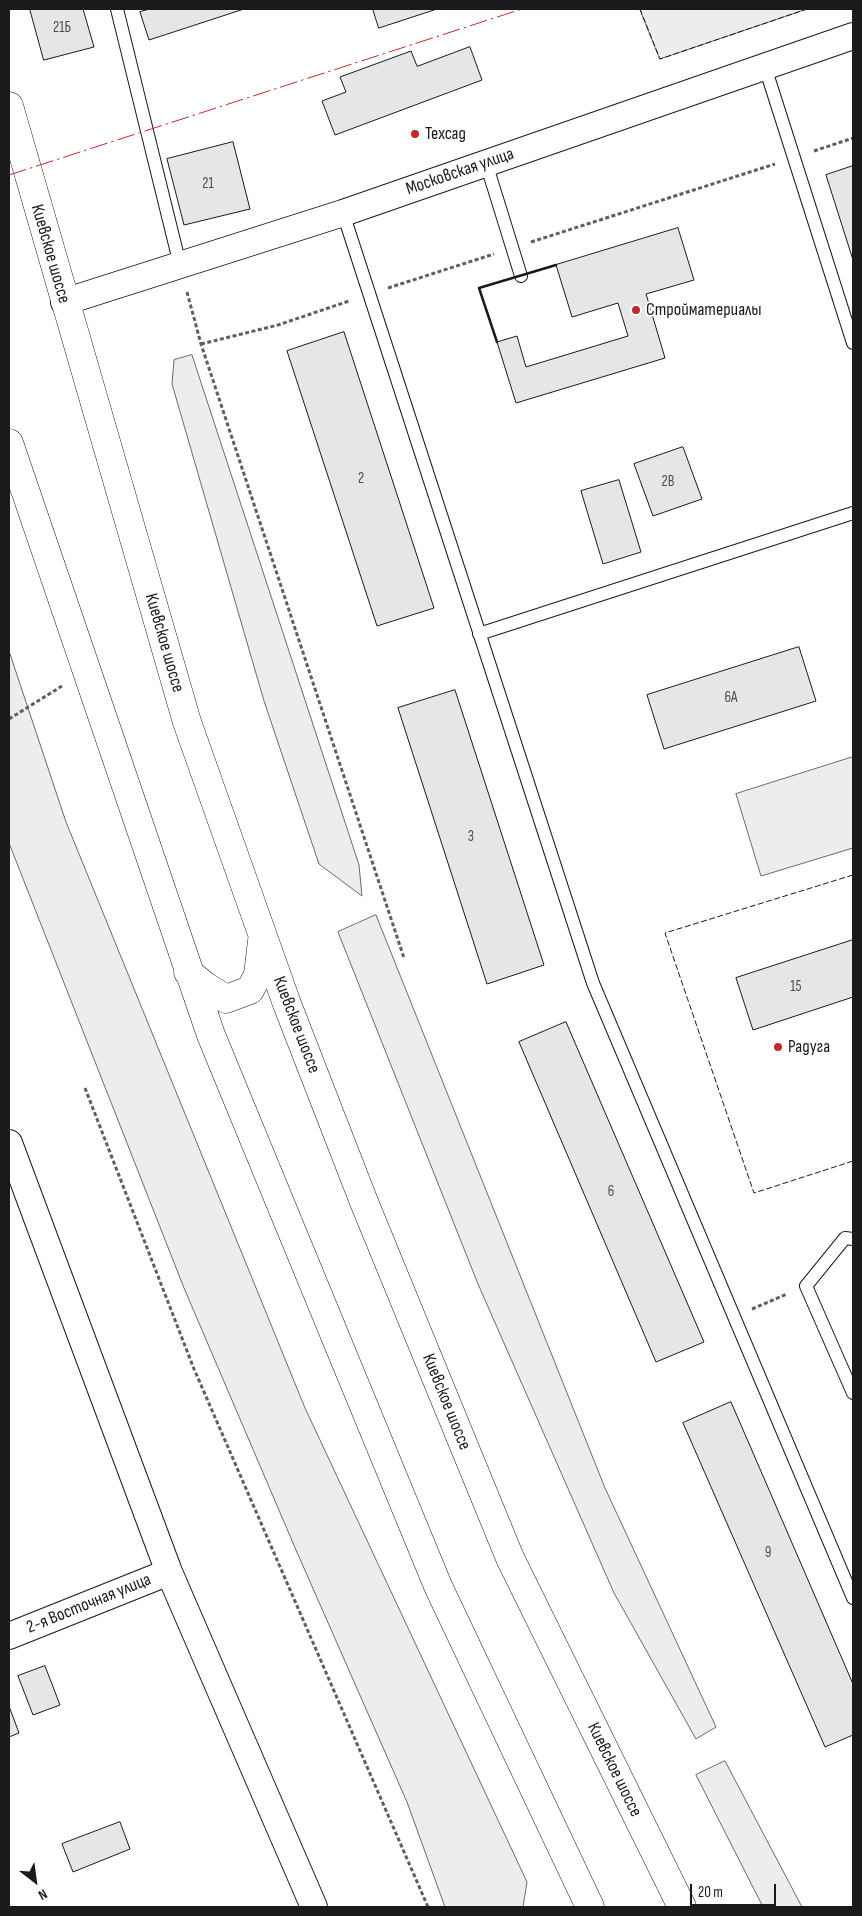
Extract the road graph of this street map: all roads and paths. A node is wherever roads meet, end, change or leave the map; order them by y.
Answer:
1 (117, 9) edge
2 (853, 36) edge
3 (765, 67) junction
4 (9, 106) edge
5 (486, 163) junction
6 (343, 213) junction
7 (180, 265) junction
8 (521, 276) dead end
9 (64, 302) junction
10 (853, 343) edge
11 (9, 443) edge
12 (853, 513) edge
13 (480, 634) junction
14 (68, 682) dead end
15 (9, 719) edge
16 (263, 937) junction
17 (404, 958) dead end
18 (188, 972) junction
19 (85, 1088) dead end
20 (9, 1143) edge
21 (19, 1202) edge
22 (853, 1239) edge
23 (806, 1286) junction
24 (734, 1317) junction
25 (853, 1393) edge
26 (170, 1572) junction
27 (853, 1598) edge
28 (9, 1636) edge
29 (314, 1907) edge
30 (428, 1907) edge
31 (590, 1907) edge
32 (682, 1907) edge

1 - 7 lane
2 - 3 street, Московская улица
3 - 5 street, Московская улица
3 - 10 lane
4 - 9 highway, Киевское шоссе
5 - 6 street, Московская улица
5 - 8 lane
6 - 7 street, Московская улица
6 - 13 lane
7 - 9 street, Московская улица
7 - 17 path
9 - 16 highway, Киевское шоссе
11 - 18 highway
12 - 13 lane
13 - 24 lane
14 - 15 path
16 - 18 highway
16 - 32 highway, Киевское шоссе
18 - 31 highway
19 - 30 path
20 - 21 street
21 - 26 street
22 - 23 lane
23 - 24 path
23 - 25 lane
24 - 27 lane
26 - 28 street, 2-я Восточная улица
26 - 29 street

